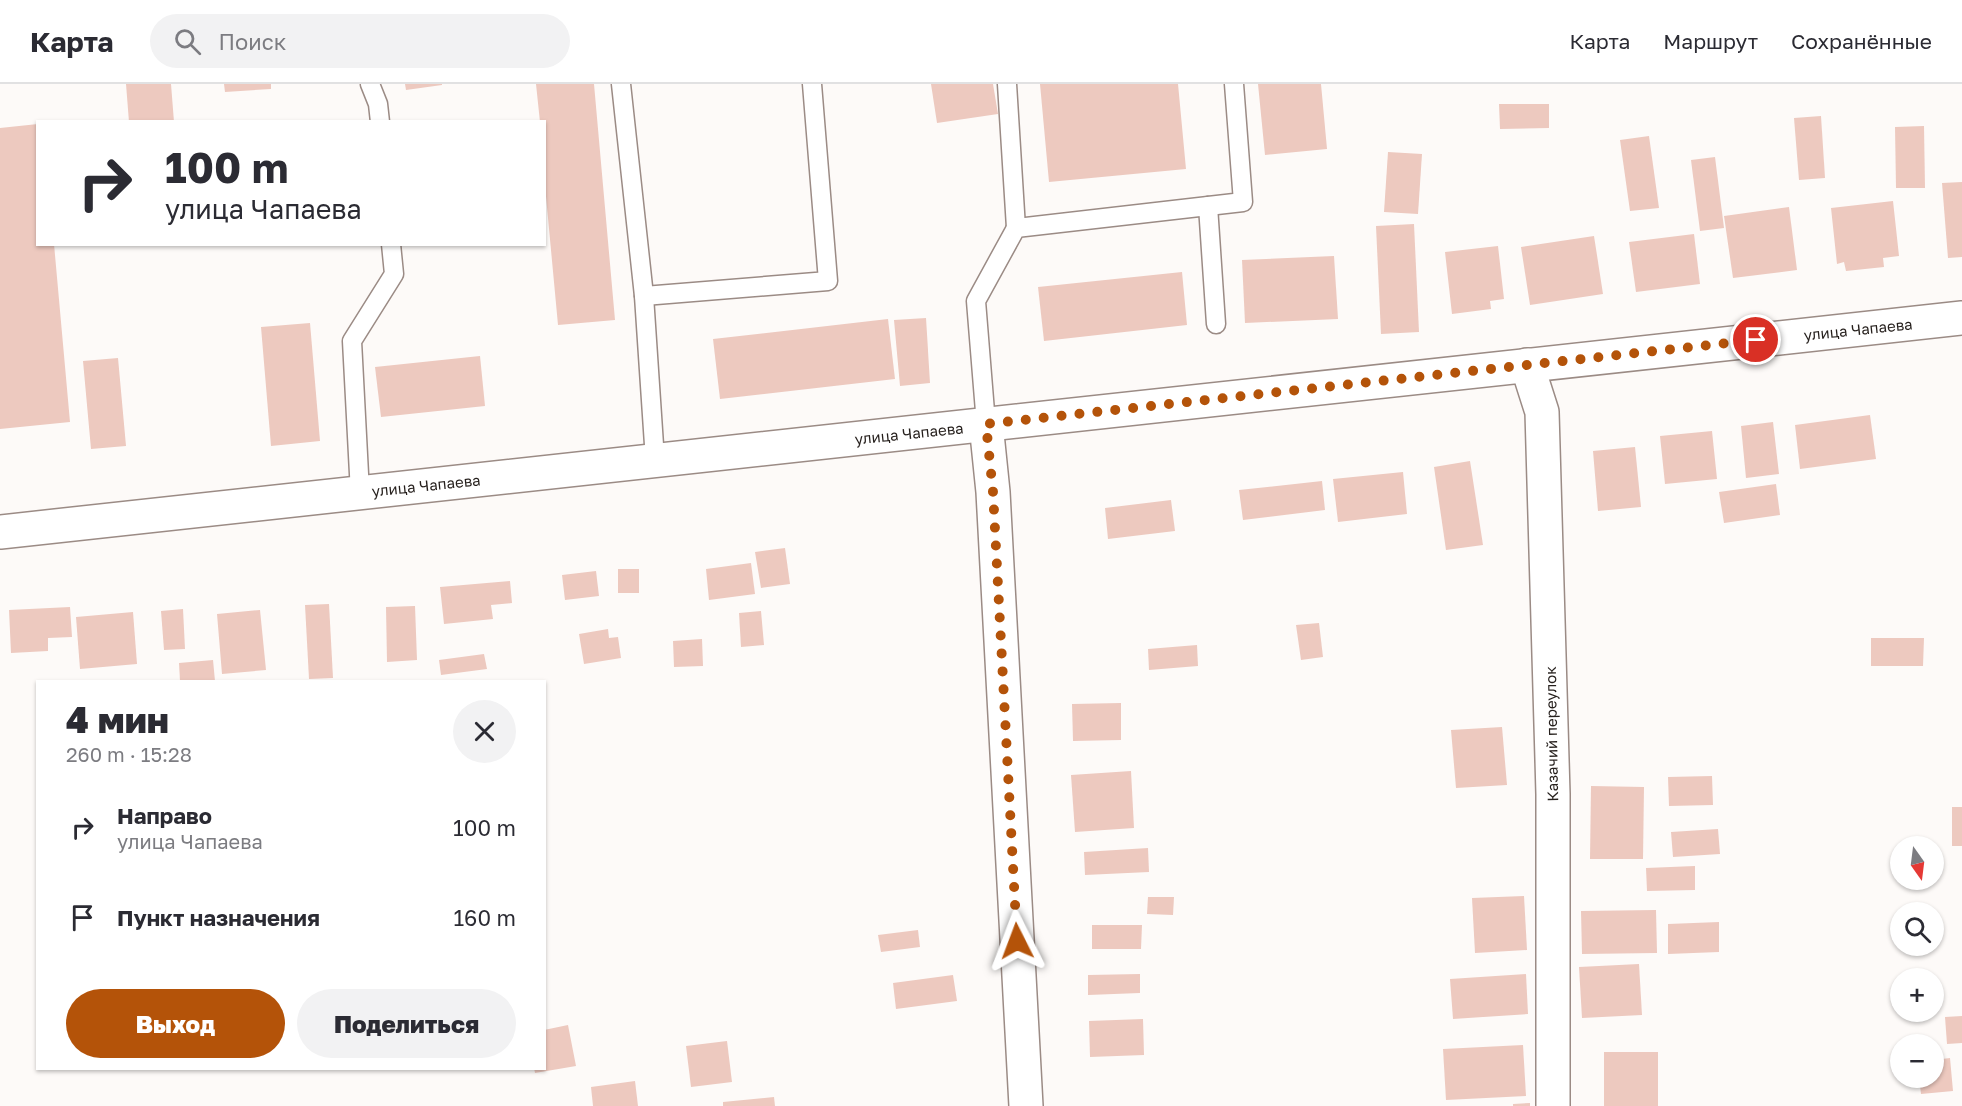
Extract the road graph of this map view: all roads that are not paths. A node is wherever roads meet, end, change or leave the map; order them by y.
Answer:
1 (370, 84) edge
2 (621, 84) edge
3 (812, 84) edge
4 (1007, 84) edge
5 (1234, 84) edge
6 (380, 120) edge
7 (1208, 206) junction
8 (1016, 228) junction
9 (391, 246) edge
10 (644, 296) junction
11 (1962, 318) edge
12 (1216, 324) dead end
13 (1527, 365) junction
14 (986, 424) junction
15 (655, 460) junction
16 (360, 493) junction
17 (0, 532) edge
18 (1026, 1106) edge
19 (1553, 1106) edge

1 - 6 lane
2 - 10 lane
3 - 10 lane
4 - 8 lane
5 - 7 lane
7 - 8 lane
7 - 12 lane
8 - 14 lane
9 - 16 lane
10 - 15 lane
11 - 13 street, улица Чапаева
13 - 14 street, улица Чапаева
13 - 19 street, Казачий переулок
14 - 15 street, улица Чапаева
14 - 18 street
15 - 16 street, улица Чапаева
16 - 17 street, улица Чапаева

